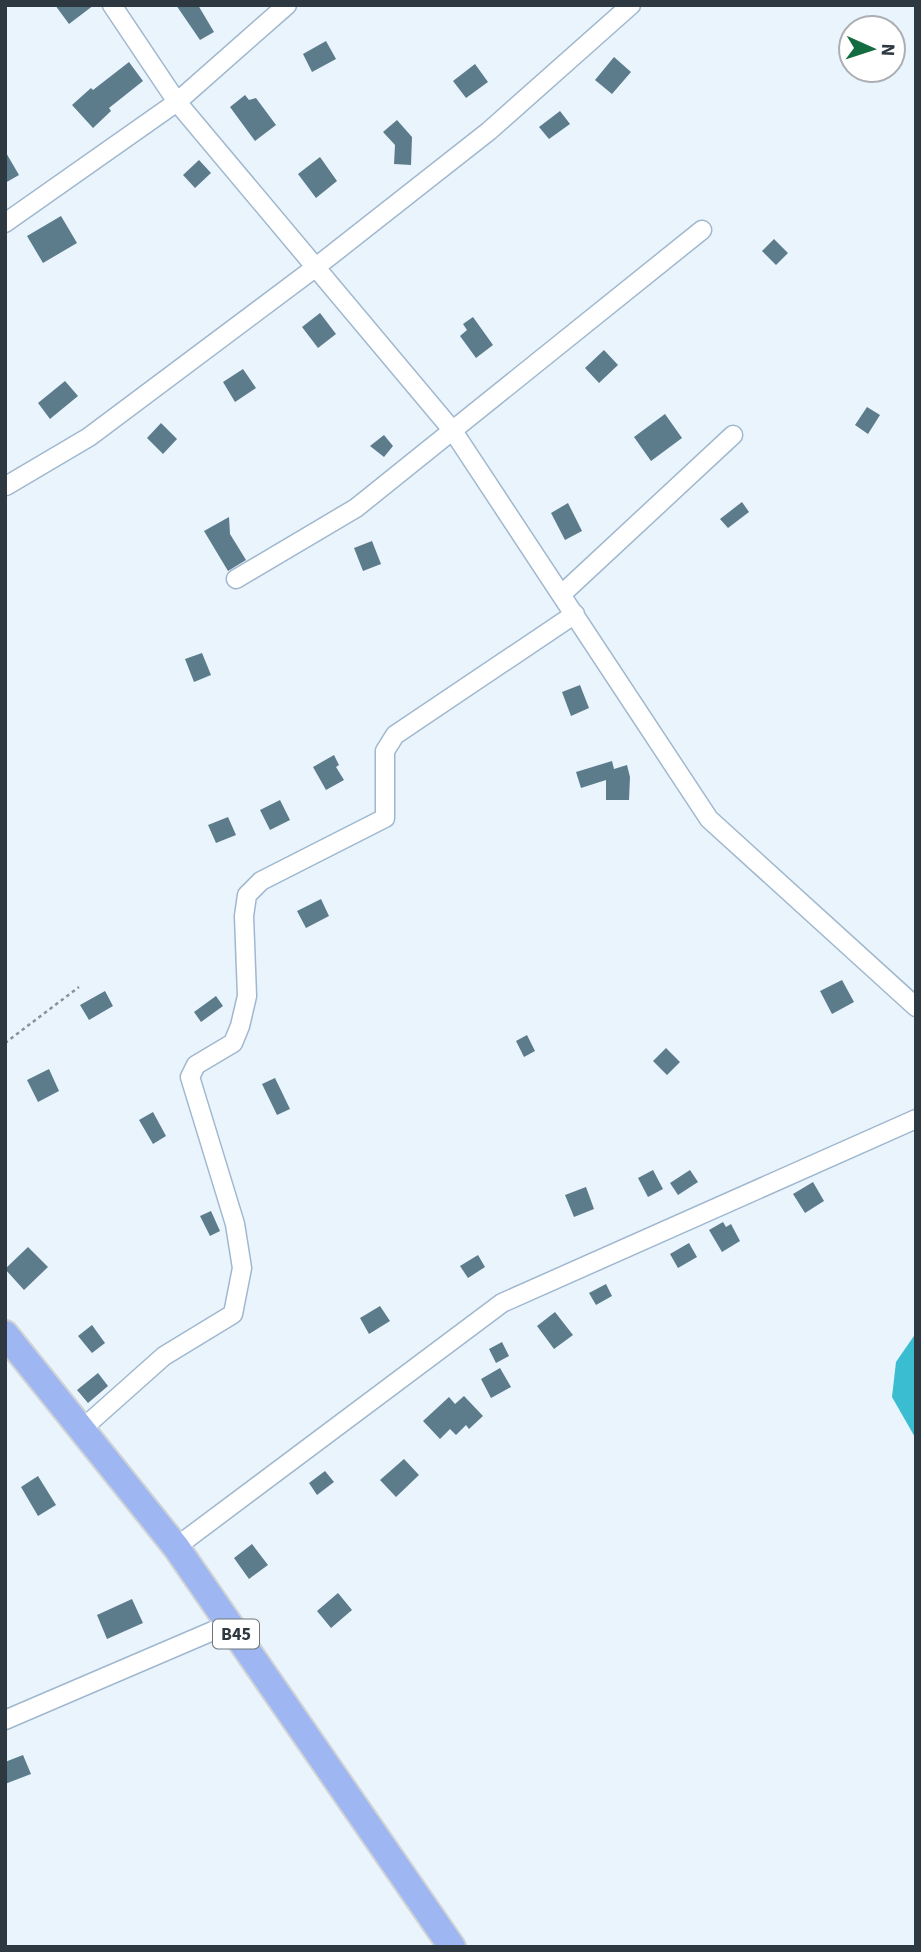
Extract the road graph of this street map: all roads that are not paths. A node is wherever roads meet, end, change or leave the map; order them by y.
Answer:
1 (112, 5) edge
2 (287, 5) edge
3 (631, 5) edge
4 (177, 102) junction
5 (5, 223) edge
6 (702, 230) dead end
7 (316, 267) junction
8 (453, 431) junction
9 (733, 435) dead end
10 (6, 486) edge
11 (236, 579) dead end
12 (562, 594) junction
13 (575, 614) junction
14 (916, 1007) edge
15 (916, 1119) edge
16 (5, 1334) edge
17 (82, 1429) junction
18 (176, 1547) junction
19 (229, 1623) junction
20 (5, 1720) edge
21 (452, 1947) edge

1 - 4 street
2 - 4 street
3 - 7 street
4 - 5 street
4 - 7 street
6 - 8 street
7 - 8 street
7 - 10 street
8 - 11 street
8 - 12 street
9 - 12 street
12 - 13 street
13 - 14 street
13 - 17 street
15 - 18 street
16 - 17 main road, B45
17 - 18 main road, B45
18 - 19 main road, B45
19 - 20 street
19 - 21 main road, B45

